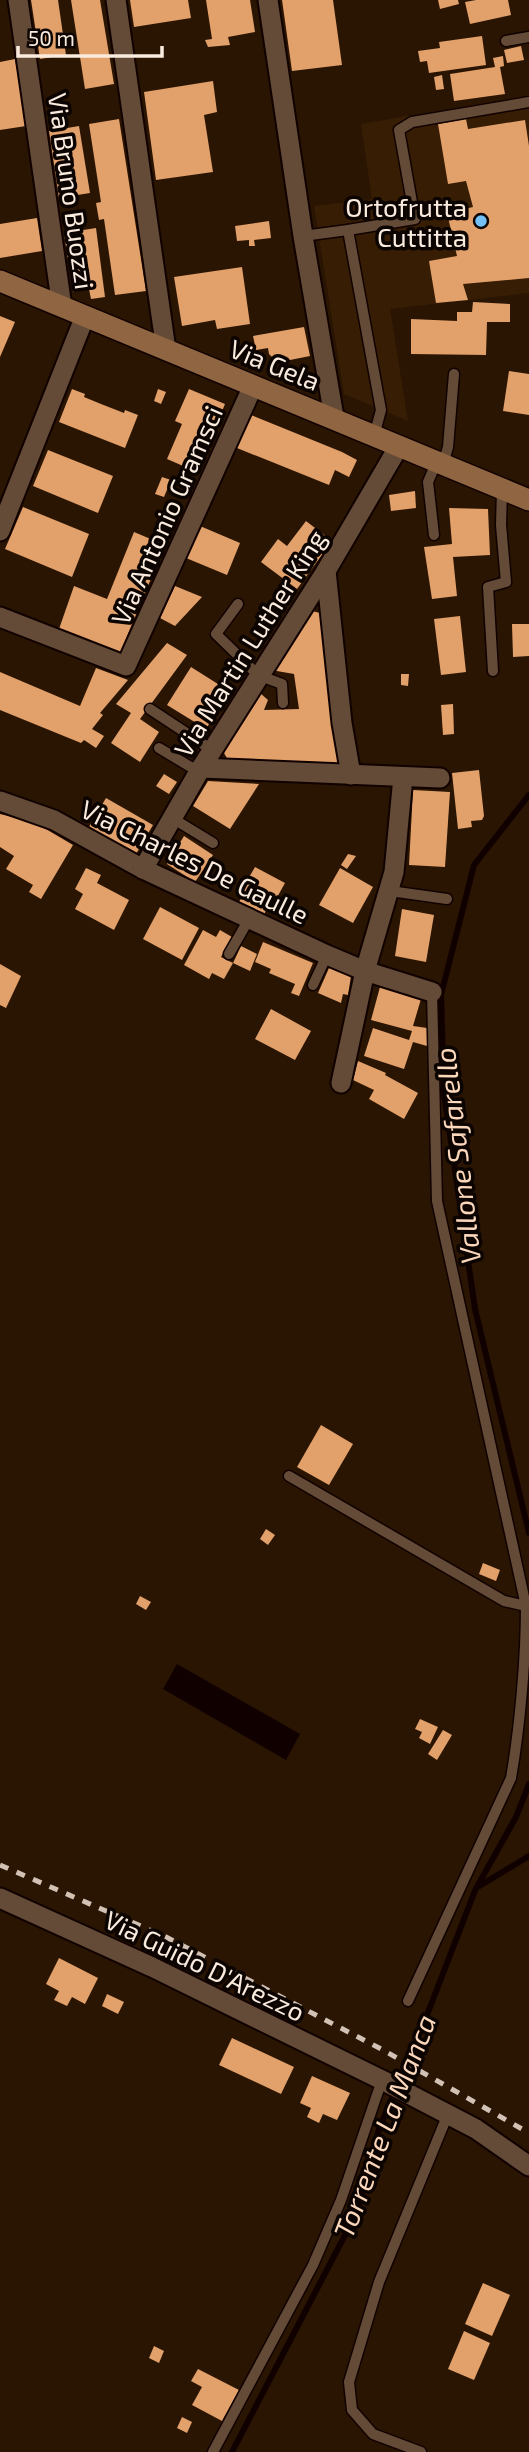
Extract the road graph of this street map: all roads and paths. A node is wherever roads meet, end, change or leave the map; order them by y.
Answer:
1 (18, 0) edge
2 (116, 0) edge
3 (268, 0) edge
4 (529, 37) edge
5 (506, 41) dead end
6 (529, 102) edge
7 (348, 230) junction
8 (303, 236) junction
9 (0, 281) edge
10 (62, 307) junction
11 (85, 316) junction
12 (166, 350) junction
13 (454, 374) dead end
14 (253, 386) junction
15 (334, 417) junction
16 (374, 436) junction
17 (399, 446) junction
18 (440, 463) junction
19 (502, 488) junction
20 (529, 499) edge
21 (0, 531) edge
22 (433, 534) dead end
23 (326, 571) junction
24 (238, 604) dead end
25 (0, 617) edge
26 (493, 671) dead end
27 (258, 675) junction
28 (283, 703) dead end
29 (149, 709) dead end
30 (159, 748) dead end
31 (212, 750) junction
32 (200, 770) junction
33 (351, 775) junction
34 (403, 777) junction
35 (440, 778) dead end
36 (0, 801) edge
37 (173, 818) junction
38 (213, 843) dead end
39 (143, 869) junction
40 (390, 891) junction
41 (447, 899) dead end
42 (249, 919) junction
43 (229, 954) dead end
44 (327, 955) junction
45 (365, 971) junction
46 (313, 985) dead end
47 (432, 992) joint
48 (341, 1083) dead end
49 (289, 1476) dead end
50 (526, 1606) junction
51 (0, 1898) edge
52 (408, 2001) dead end
53 (384, 2081) junction
54 (448, 2114) junction
55 (529, 2166) edge
56 (213, 2452) edge
57 (421, 2452) edge

1 - 10 street, Via Bruno Buozzi
2 - 12 street
3 - 8 street
4 - 5 lane
6 - 7 lane
7 - 8 lane
7 - 16 lane
8 - 15 street
9 - 10 main road, Via Gela
10 - 11 main road, Via Gela
11 - 12 main road, Via Gela
11 - 21 street
12 - 14 main road, Via Gela
13 - 18 lane
14 - 15 main road, Via Gela
14 - 25 street, Via Antonio Gramsci
15 - 16 main road, Via Gela
16 - 17 main road, Via Gela
17 - 18 main road, Via Gela
17 - 23 street, Via Martin Luther King
18 - 19 main road, Via Gela
18 - 22 lane
19 - 20 main road, Via Gela
19 - 26 lane
23 - 27 street, Via Martin Luther King
23 - 33 street
24 - 27 lane
27 - 28 lane
27 - 31 street, Via Martin Luther King
29 - 31 lane
30 - 32 lane
31 - 32 street, Via Martin Luther King
32 - 33 street
32 - 37 street, Via Martin Luther King
33 - 34 street
34 - 35 street
34 - 40 street
36 - 39 street, Via Charles De Gaulle
37 - 38 lane
37 - 39 street, Via Martin Luther King
39 - 42 street, Via Charles De Gaulle
40 - 41 lane
40 - 45 street
42 - 43 lane
42 - 44 street, Via Charles De Gaulle
44 - 45 street, Via Charles De Gaulle
44 - 46 lane
45 - 47 street, Via Charles De Gaulle
45 - 48 street
47 - 50 lane
49 - 50 lane
50 - 52 lane
51 - 53 street, Via Guido D'Arezzo
53 - 54 street, Via Guido D'Arezzo
53 - 56 lane
54 - 55 street, Via Guido D'Arezzo
54 - 57 lane

